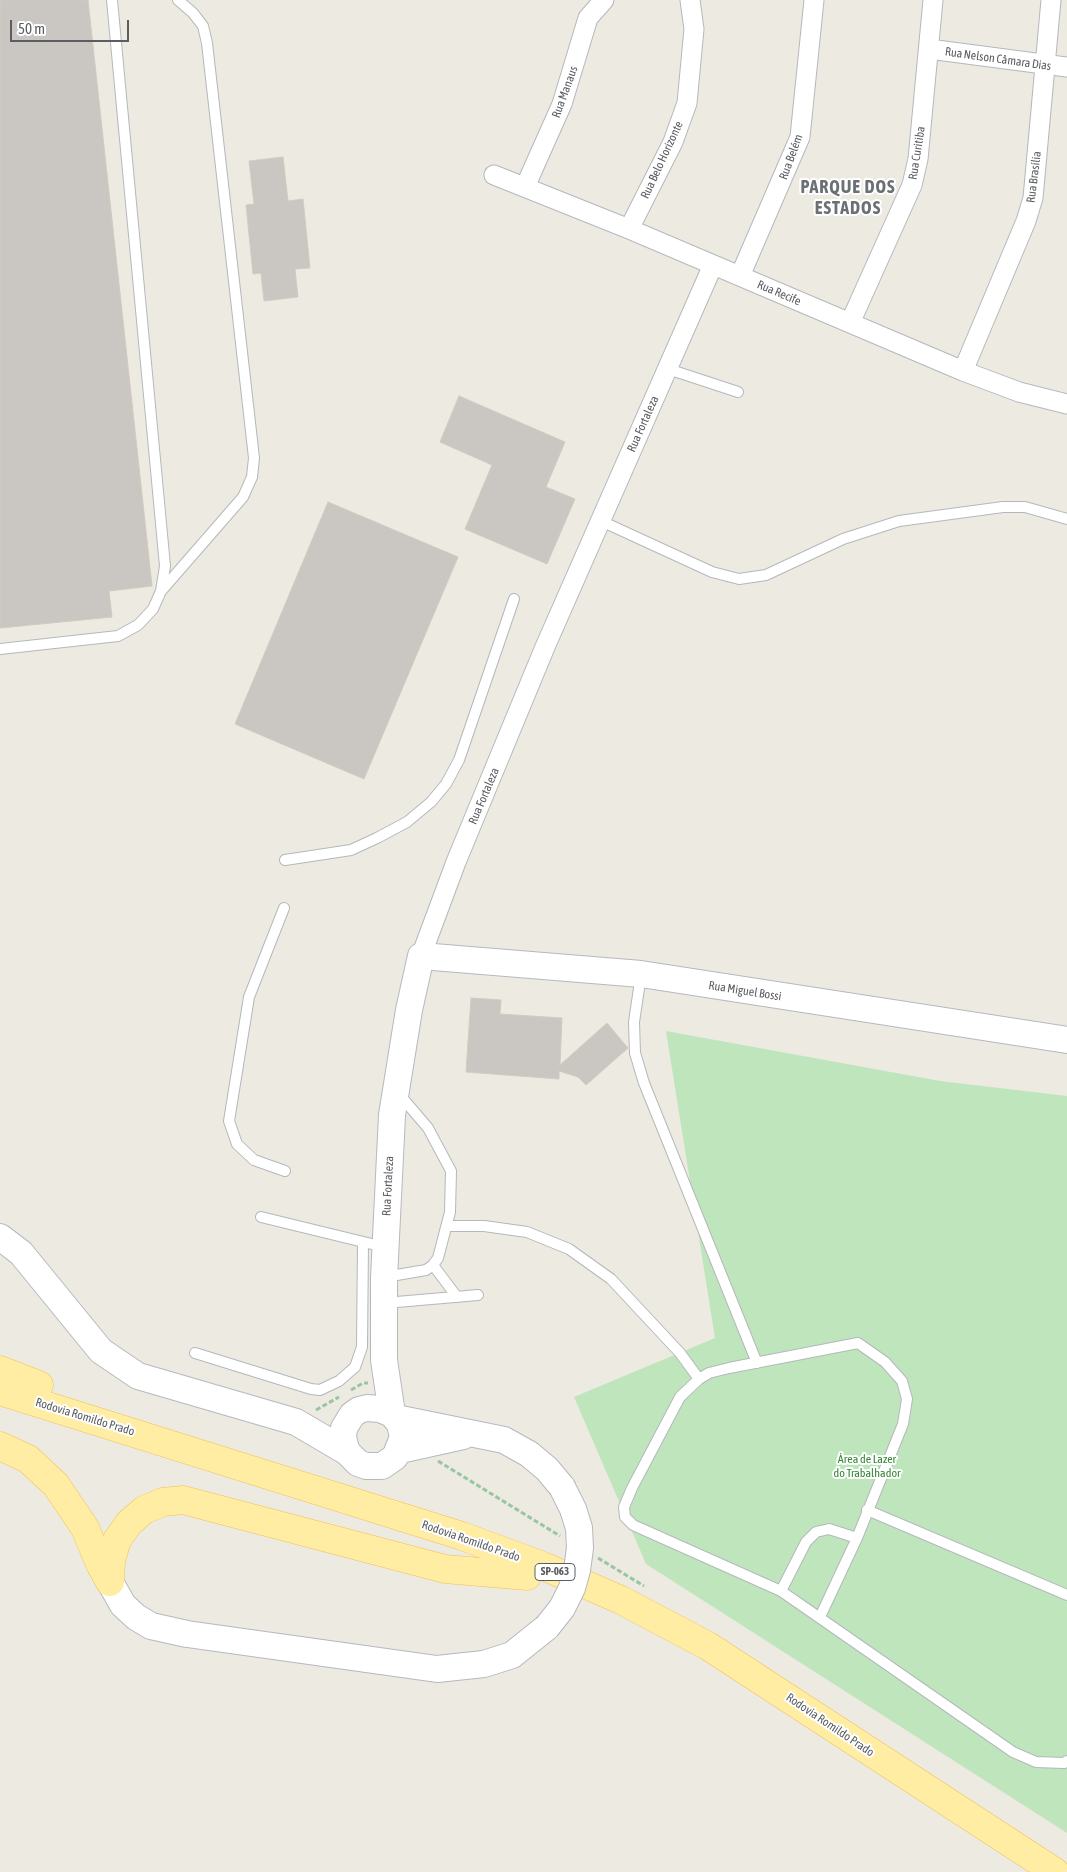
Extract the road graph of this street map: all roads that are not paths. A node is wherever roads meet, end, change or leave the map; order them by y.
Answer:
1 (112, 0) edge
2 (178, 0) edge
3 (580, 0) edge
4 (604, 0) edge
5 (690, 0) edge
6 (814, 0) edge
7 (932, 0) edge
8 (1051, 0) edge
9 (588, 18) junction
10 (929, 49) junction
11 (1046, 66) junction
12 (1067, 67) edge
13 (494, 175) dead end
14 (525, 187) junction
15 (629, 229) junction
16 (713, 265) junction
17 (740, 276) junction
18 (850, 323) junction
19 (668, 368) junction
20 (962, 371) junction
21 (738, 392) dead end
22 (1067, 404) edge
23 (1067, 519) edge
24 (601, 521) junction
25 (161, 591) junction
26 (514, 599) dead end
27 (0, 649) edge
28 (284, 860) dead end
29 (284, 908) dead end
30 (421, 956) junction
31 (641, 974) junction
32 (1067, 1040) edge
33 (396, 1092) junction
34 (285, 1171) dead end
35 (261, 1217) dead end
36 (447, 1226) junction
37 (0, 1237) edge
38 (374, 1244) junction
39 (433, 1265) junction
40 (384, 1278) junction
41 (478, 1294) dead end
42 (457, 1297) junction
43 (384, 1303) junction
44 (195, 1353) dead end
45 (384, 1360) junction
46 (757, 1363) junction
47 (0, 1370) edge
48 (700, 1379) junction
49 (0, 1390) edge
50 (0, 1400) edge
51 (356, 1412) junction
52 (394, 1416) junction
53 (304, 1418) junction
54 (476, 1433) junction
55 (165, 1442) junction
56 (0, 1446) edge
57 (400, 1450) junction
58 (347, 1452) junction
59 (867, 1510) junction
60 (857, 1538) junction
61 (527, 1576) junction
62 (110, 1582) junction
63 (781, 1591) junction
64 (1067, 1595) edge
65 (820, 1618) junction
66 (1067, 1761) edge
67 (1035, 1872) edge
68 (1055, 1872) edge

1 - 25 lane
2 - 25 lane
3 - 9 street
4 - 9 street, Rua Manaus
5 - 15 street, Rua Belo Horizonte
6 - 17 street, Rua Belém
7 - 10 street, Rua Curitiba
8 - 11 street, Rua Brasília
9 - 14 street, Rua Manaus
10 - 11 street, Rua Nelson Câmara Dias
10 - 18 street, Rua Curitiba
11 - 12 street, Rua Nelson Câmara Dias
11 - 20 street, Rua Brasília
13 - 14 street, Rua Recife
14 - 15 street, Rua Recife
15 - 16 street, Rua Recife
16 - 17 street, Rua Recife
16 - 19 street, Rua Fortaleza
17 - 18 street, Rua Recife
18 - 20 street, Rua Recife
19 - 21 lane
19 - 24 street, Rua Fortaleza
20 - 22 street, Rua Recife
23 - 24 lane
24 - 30 street, Rua Fortaleza
25 - 27 lane
26 - 28 lane
29 - 34 lane
30 - 31 main road, Rua Miguel Bossi
30 - 33 main road, Rua Fortaleza
31 - 32 main road, Rua Miguel Bossi
31 - 46 lane
33 - 36 lane
33 - 38 main road, Rua Fortaleza
35 - 38 lane
36 - 39 lane
36 - 48 lane
37 - 53 main road
38 - 40 main road, Rua Fortaleza
38 - 44 lane
39 - 40 lane
39 - 42 lane
40 - 43 main road, Rua Fortaleza
41 - 42 lane
42 - 43 lane
43 - 45 main road, Rua Fortaleza
45 - 51 main road, Rua Fortaleza
45 - 52 main road, Rua Fortaleza
46 - 48 lane
46 - 59 lane
47 - 55 main road
48 - 63 lane
49 - 55 main road, Rodovia Romildo Prado / SP-063
50 - 61 main road, Rodovia Romildo Prado / SP-063
51 - 52 main road
51 - 53 main road
51 - 58 main road
52 - 54 main road
52 - 57 main road
53 - 58 main road
54 - 57 main road
54 - 62 main road, bridge
55 - 68 main road, Rodovia Romildo Prado / SP-063
56 - 62 main road
57 - 58 main road
59 - 60 lane
59 - 64 lane
60 - 63 lane
60 - 65 lane
61 - 62 main road
61 - 67 main road, Rodovia Romildo Prado / SP-063
63 - 65 lane
65 - 66 lane

